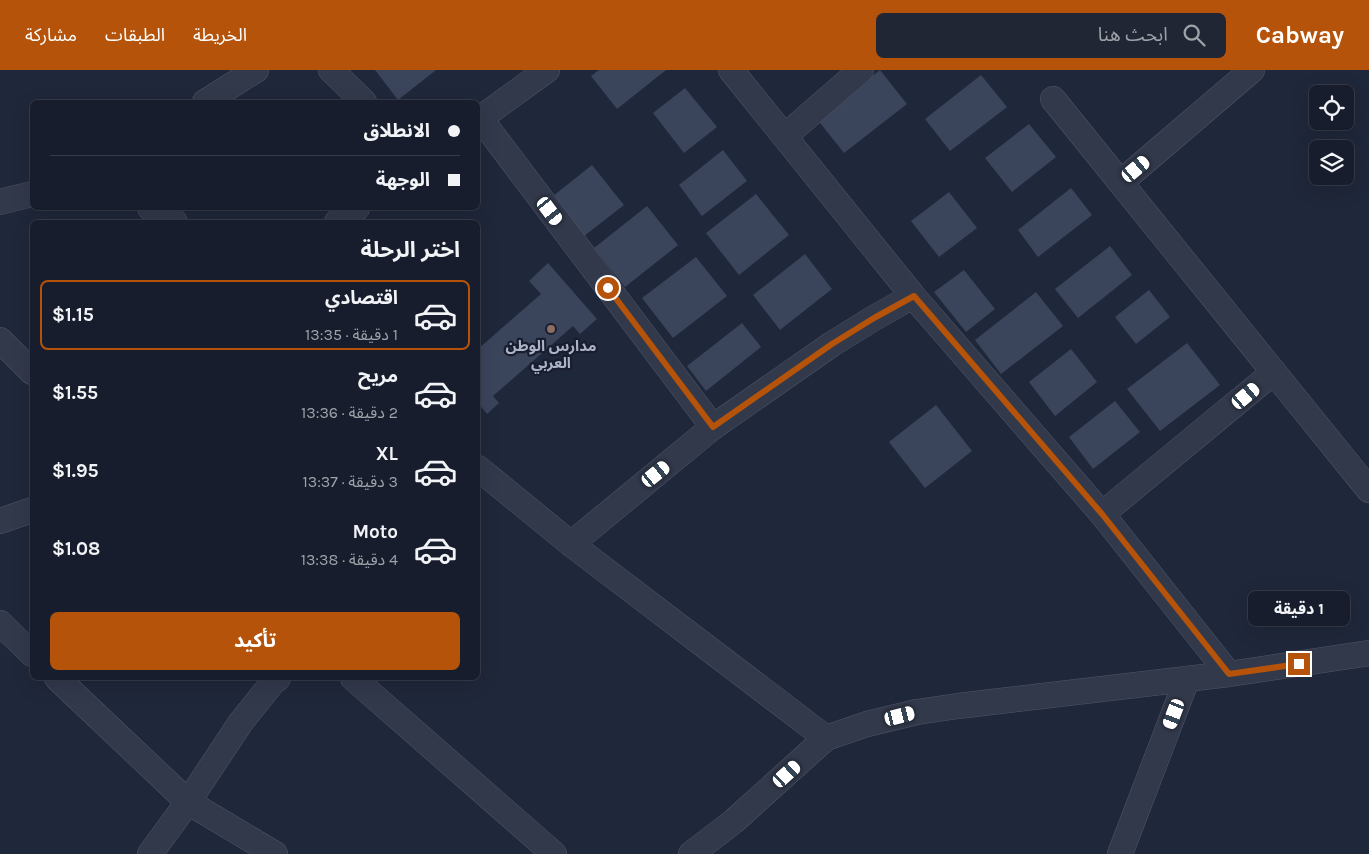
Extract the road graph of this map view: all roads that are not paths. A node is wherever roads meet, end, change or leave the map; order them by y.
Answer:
1 (256, 70) edge
2 (331, 70) edge
3 (547, 70) edge
4 (731, 70) edge
5 (861, 70) edge
6 (1252, 70) edge
7 (1053, 99) dead end
8 (208, 100) edge
9 (362, 100) edge
10 (480, 118) edge
11 (480, 122) edge
12 (785, 136) junction
13 (1121, 182) junction
14 (30, 194) edge
15 (0, 202) edge
16 (154, 210) edge
17 (354, 210) edge
18 (171, 220) edge
19 (340, 220) edge
20 (914, 296) junction
21 (0, 340) edge
22 (30, 370) edge
23 (1274, 372) junction
24 (713, 427) junction
25 (480, 470) edge
26 (1369, 490) edge
27 (30, 511) edge
28 (1102, 514) junction
29 (0, 522) edge
30 (571, 544) junction
31 (0, 624) edge
32 (30, 652) edge
33 (1369, 653) edge
34 (1229, 674) junction
35 (1187, 679) junction
36 (59, 680) edge
37 (276, 680) edge
38 (355, 680) edge
39 (826, 738) junction
40 (188, 802) junction
41 (150, 854) edge
42 (275, 854) edge
43 (554, 854) edge
44 (691, 854) edge
45 (1120, 854) edge

1 - 8 street
2 - 9 street
3 - 10 street
4 - 12 street
5 - 12 street
6 - 13 street
7 - 13 street
11 - 24 street
12 - 20 street
13 - 23 street
14 - 15 street
16 - 18 street
17 - 19 street
20 - 24 street
20 - 28 street
21 - 22 street
23 - 26 street
23 - 28 street
24 - 30 street
25 - 30 street
27 - 29 street
28 - 34 street
30 - 39 street
31 - 32 street
33 - 34 street
34 - 35 street
35 - 39 street
35 - 45 street
36 - 40 street
37 - 40 street
38 - 43 street
39 - 44 street
40 - 41 street
40 - 42 street

